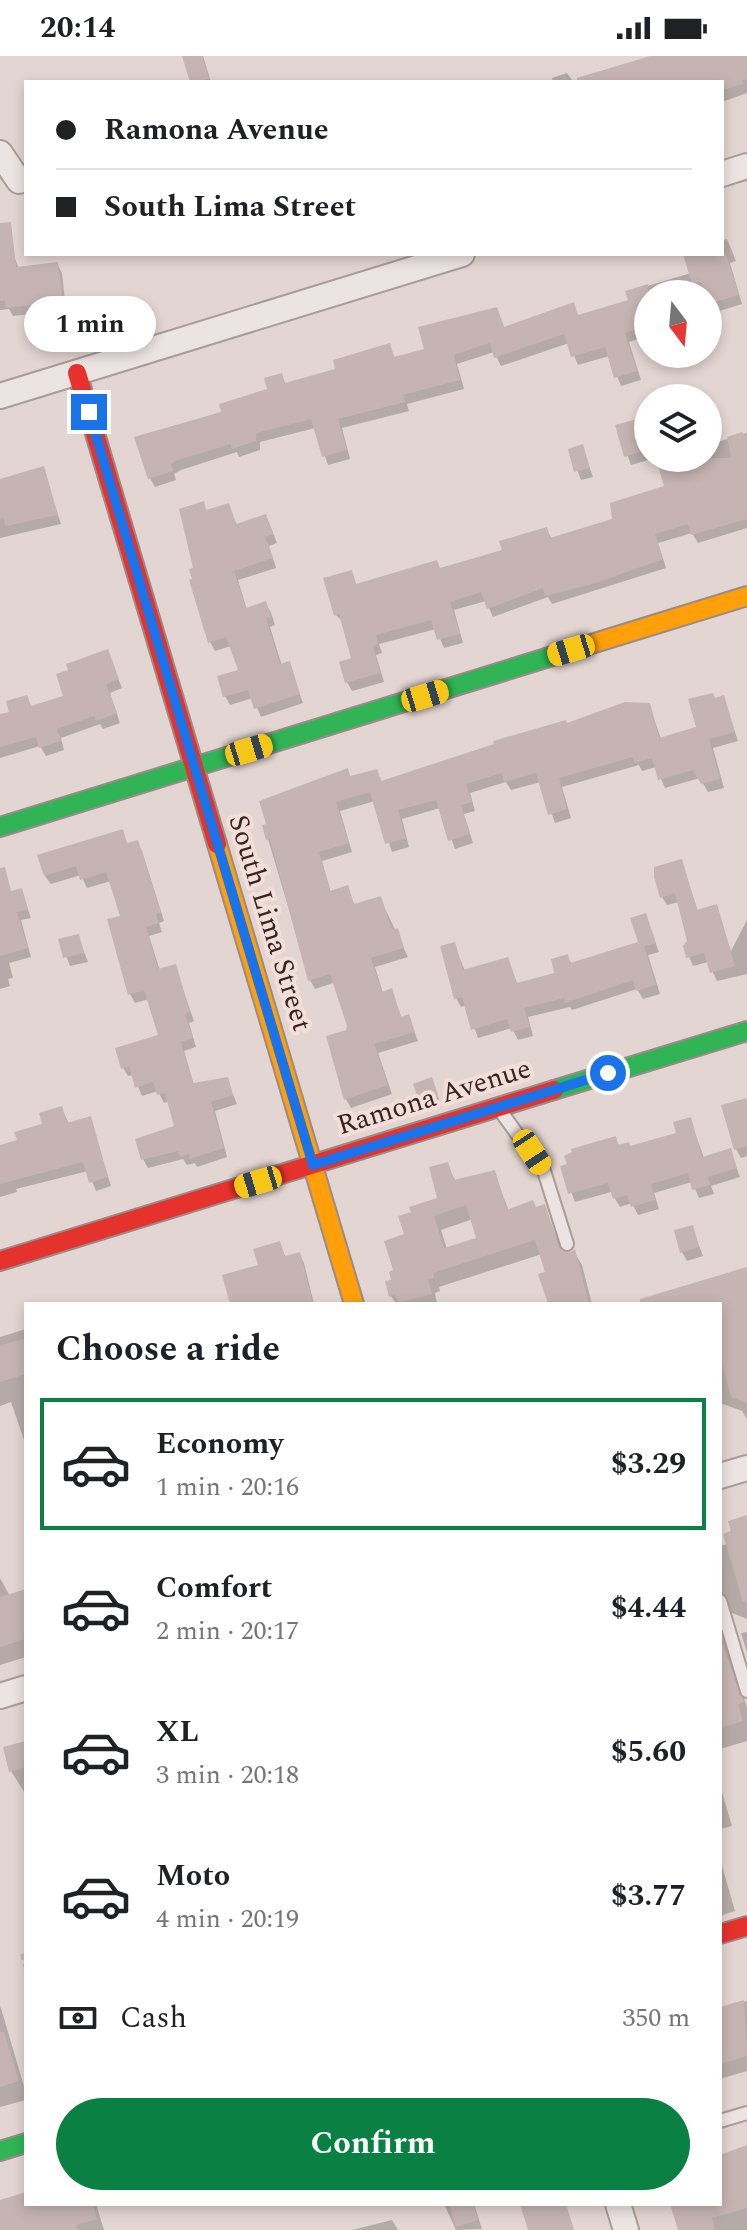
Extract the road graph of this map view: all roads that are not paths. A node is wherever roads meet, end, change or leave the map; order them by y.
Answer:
1 (0, 153) edge
2 (747, 166) edge
3 (724, 173) edge
4 (19, 181) dead end
5 (456, 256) edge
6 (77, 373) junction
7 (0, 396) edge
8 (747, 596) edge
9 (194, 767) junction
10 (0, 827) edge
11 (747, 1031) edge
12 (497, 1106) junction
13 (313, 1165) junction
14 (567, 1244) dead end
15 (0, 1261) edge
16 (353, 1302) edge
17 (747, 1468) edge
18 (722, 1475) edge
19 (722, 1608) edge
20 (24, 1689) edge
21 (747, 1691) edge
22 (0, 1696) edge
23 (747, 1926) edge
24 (722, 1933) edge
25 (747, 2113) edge
26 (722, 2120) edge
27 (24, 2144) edge
28 (0, 2151) edge
29 (619, 2206) edge
30 (626, 2230) edge

1 - 4 street
2 - 3 street
5 - 6 street
6 - 7 street
6 - 9 street, South Lima Street
8 - 9 street
9 - 10 street
9 - 13 street, South Lima Street
11 - 12 street, Ramona Avenue
12 - 13 street, Ramona Avenue
12 - 14 lane
13 - 15 street, Ramona Avenue
13 - 16 street, South Lima Street
17 - 18 street
19 - 21 lane
20 - 22 street
23 - 24 street
25 - 26 lane
27 - 28 street
29 - 30 street

